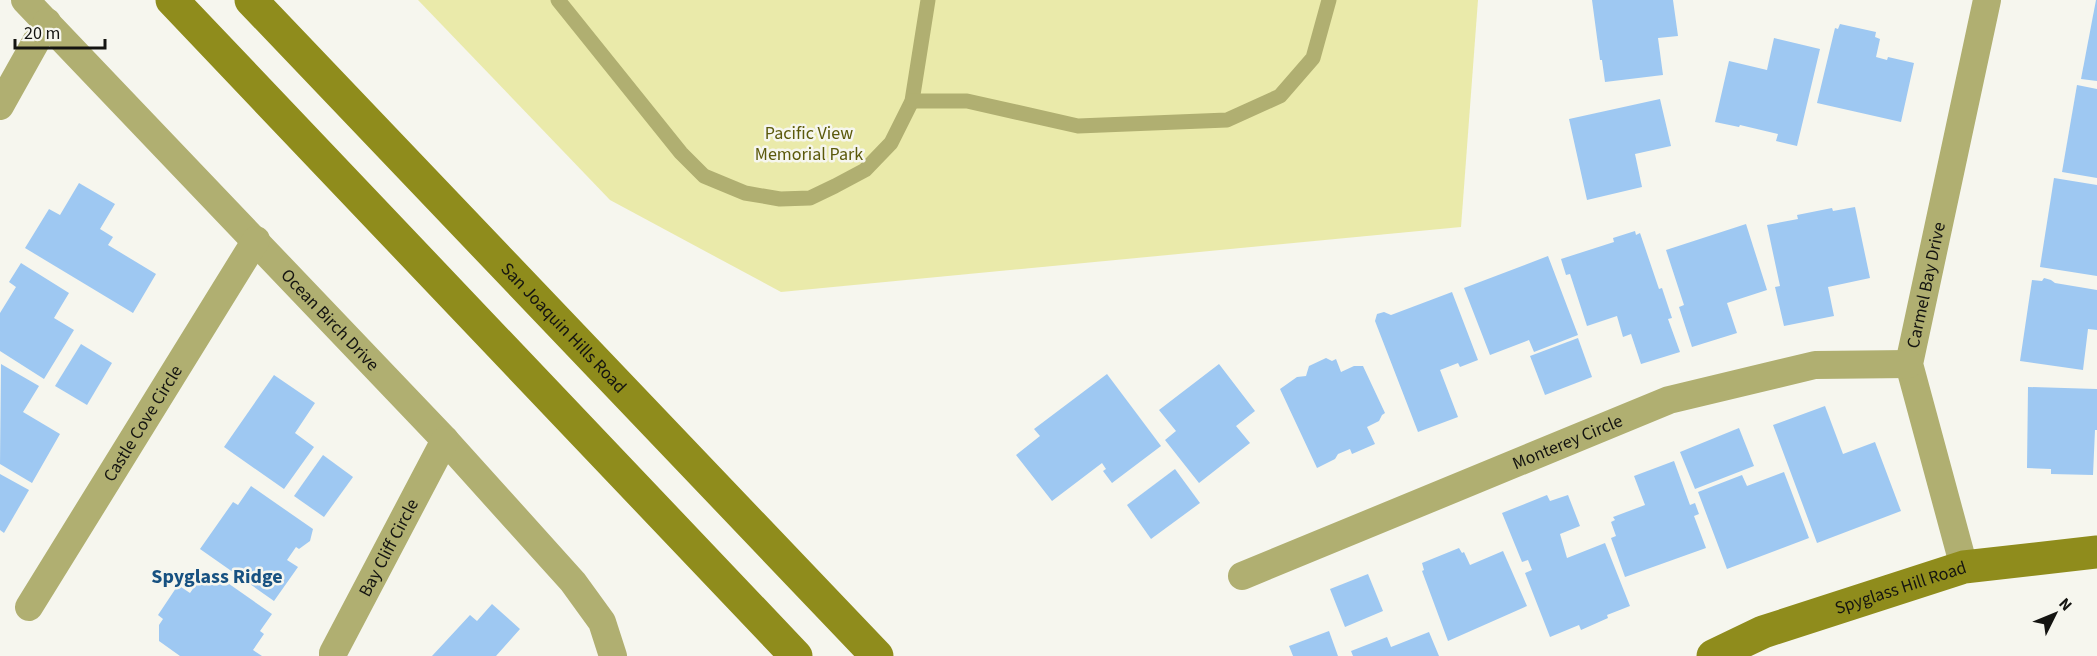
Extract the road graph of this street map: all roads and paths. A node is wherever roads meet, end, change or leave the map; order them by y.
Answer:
1 (25, 0) edge
2 (172, 0) edge
3 (251, 0) edge
4 (558, 0) edge
5 (928, 0) edge
6 (1329, 0) edge
7 (1987, 0) edge
8 (47, 22) junction
9 (912, 100) junction
10 (0, 106) edge
11 (256, 240) junction
12 (1909, 364) junction
13 (445, 440) junction
14 (2097, 552) edge
15 (1964, 567) junction
16 (1242, 576) dead end
17 (29, 607) dead end
18 (333, 656) edge
19 (613, 656) edge
20 (796, 656) edge
21 (877, 656) edge
22 (1713, 656) edge

1 - 8 street, Ocean Birch Drive
2 - 20 main road
3 - 21 main road, San Joaquin Hills Road
4 - 9 lane
5 - 9 lane
6 - 9 lane
7 - 12 street, Carmel Bay Drive
8 - 10 street
8 - 11 street, Ocean Birch Drive
11 - 13 street, Ocean Birch Drive
11 - 17 street, Castle Cove Circle
12 - 15 street, Carmel Bay Drive
12 - 16 street, Monterey Circle
13 - 18 street, Bay Cliff Circle
13 - 19 street, Ocean Birch Drive
14 - 15 main road, Spyglass Hill Road
15 - 22 main road, Spyglass Hill Road

